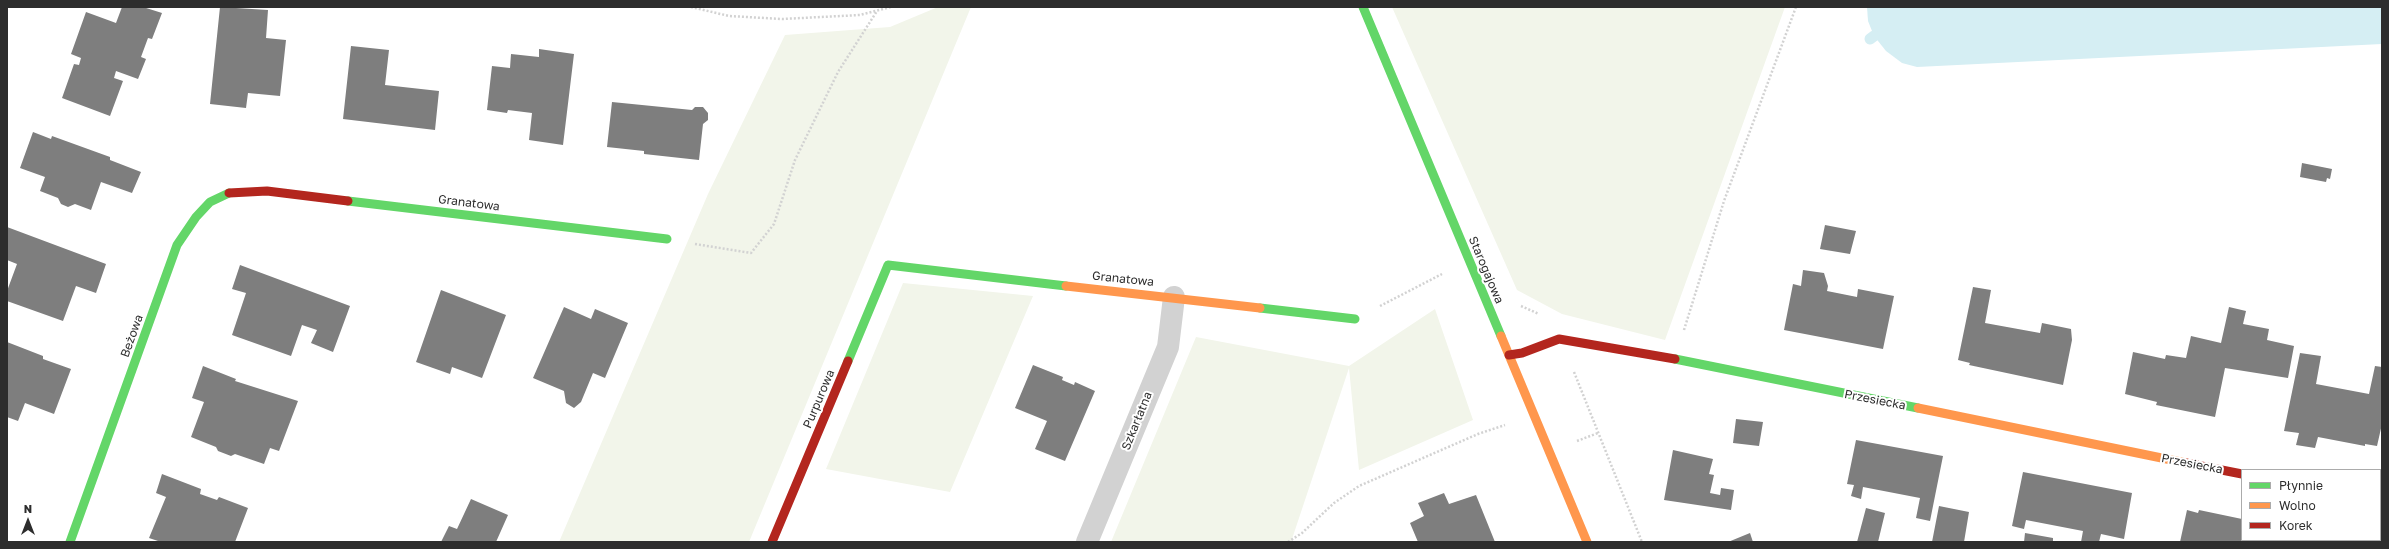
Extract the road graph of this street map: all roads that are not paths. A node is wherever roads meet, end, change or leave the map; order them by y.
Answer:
1 (1363, 7) edge
2 (267, 190) joint
3 (667, 239) road end
4 (888, 265) joint
5 (1174, 297) junction
6 (1355, 319) road end
7 (1509, 355) junction
8 (2241, 474) edge
9 (70, 542) edge
10 (772, 542) edge
11 (1087, 542) edge
12 (1587, 542) edge

1 - 7 street, Starogajowa
2 - 3 street, Granatowa
2 - 9 street, Beżowa
4 - 5 street, Granatowa
4 - 10 street, Purpurowa
5 - 6 street, Granatowa
5 - 11 street, Szkarłatna
7 - 8 street, Przesiecka
7 - 12 street, Starogajowa

